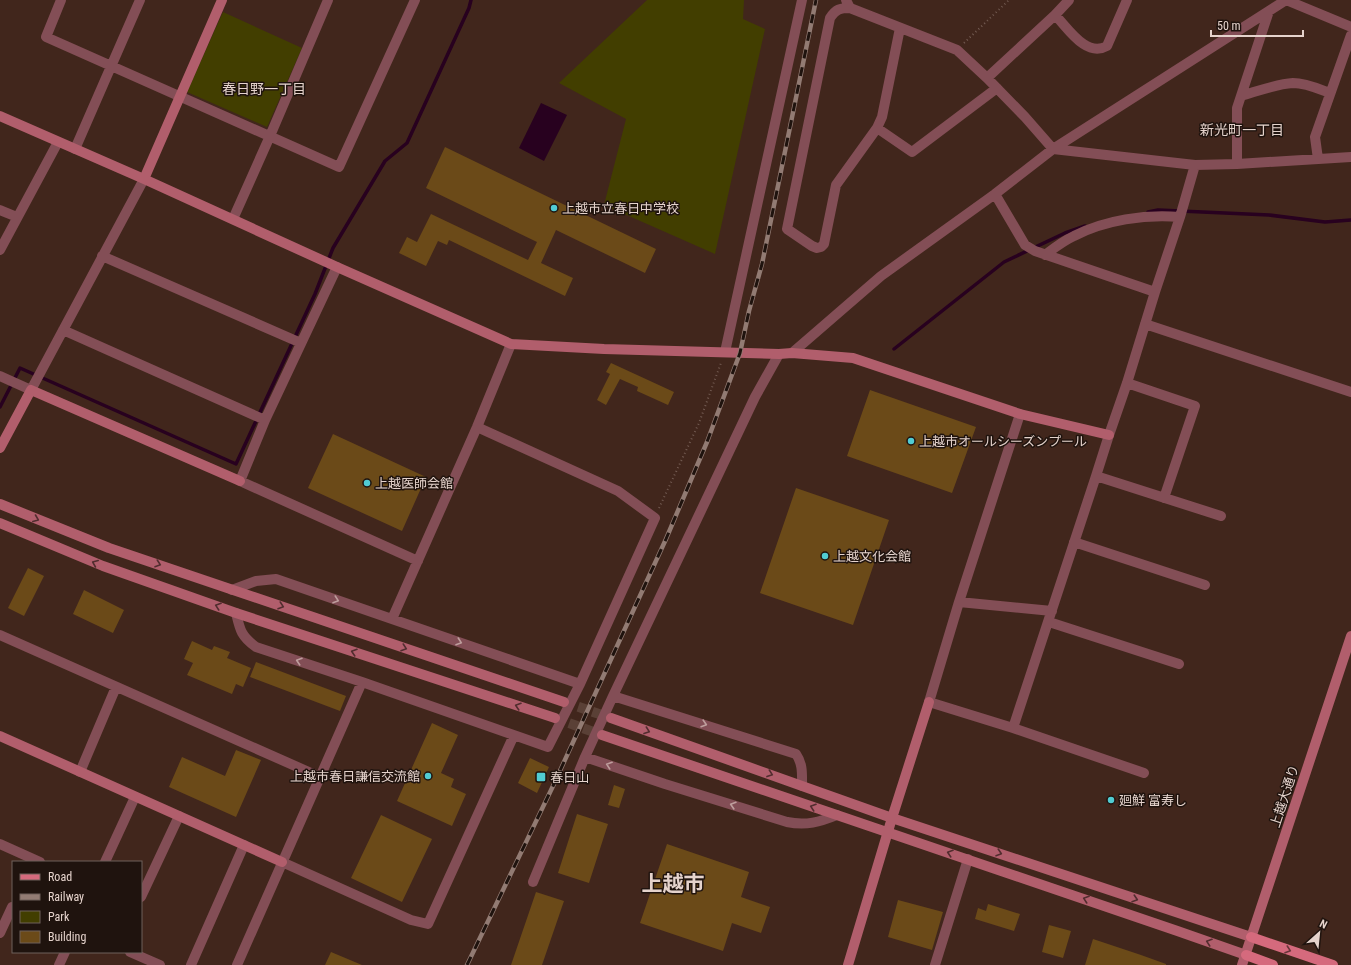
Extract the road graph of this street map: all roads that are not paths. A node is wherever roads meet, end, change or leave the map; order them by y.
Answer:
1 (61, 0) edge
2 (140, 0) edge
3 (222, 0) edge
4 (328, 0) edge
5 (415, 0) edge
6 (802, 0) edge
7 (1069, 0) edge
8 (1127, 0) edge
9 (1286, 0) edge
10 (848, 4) edge
11 (1269, 11) junction
12 (1055, 15) junction
13 (1351, 27) edge
14 (900, 28) junction
15 (1351, 34) edge
16 (111, 65) junction
17 (987, 78) junction
18 (997, 88) junction
19 (1330, 93) junction
20 (1241, 96) junction
21 (180, 97) junction
22 (0, 116) edge
23 (878, 128) junction
24 (270, 136) junction
25 (58, 142) junction
26 (75, 149) junction
27 (1053, 149) junction
28 (1351, 157) edge
29 (1318, 158) junction
30 (1195, 164) junction
31 (1237, 164) junction
32 (144, 179) junction
33 (995, 194) junction
34 (0, 210) edge
35 (18, 217) junction
36 (1180, 217) junction
37 (233, 219) junction
38 (0, 250) edge
39 (1045, 255) junction
40 (102, 256) junction
41 (337, 267) junction
42 (1155, 292) junction
43 (1145, 324) junction
44 (63, 330) junction
45 (301, 343) junction
46 (511, 344) junction
47 (726, 352) junction
48 (792, 353) junction
49 (779, 354) junction
50 (0, 376) edge
51 (1127, 383) junction
52 (31, 390) junction
53 (1351, 392) edge
54 (1020, 414) junction
55 (265, 420) junction
56 (476, 426) junction
57 (1108, 435) junction
58 (0, 448) edge
59 (1096, 476) junction
60 (240, 481) junction
61 (1164, 498) junction
62 (0, 504) edge
63 (1220, 516) dead end
64 (0, 523) edge
65 (1074, 542) junction
66 (418, 561) junction
67 (1205, 585) dead end
68 (232, 590) junction
69 (958, 602) junction
70 (1052, 611) junction
71 (236, 613) junction
72 (392, 619) junction
73 (1049, 622) junction
74 (0, 635) edge
75 (1351, 636) edge
76 (1178, 664) dead end
77 (362, 682) junction
78 (580, 684) junction
79 (116, 687) junction
80 (613, 696) junction
81 (564, 702) tunnel mouth
82 (929, 702) junction
83 (555, 718) tunnel mouth
84 (611, 718) tunnel mouth
85 (1013, 728) junction
86 (514, 735) junction
87 (0, 736) edge
88 (602, 736) tunnel mouth
89 (585, 757) junction
90 (80, 772) junction
91 (1144, 773) dead end
92 (320, 777) junction
93 (802, 786) junction
94 (135, 796) junction
95 (837, 815) junction
96 (179, 816) junction
97 (892, 818) junction
98 (888, 833) junction
99 (0, 844) edge
100 (244, 845) junction
101 (968, 859) junction
102 (38, 861) edge
103 (105, 861) edge
104 (282, 862) junction
105 (533, 882) dead end
106 (142, 896) edge
107 (12, 907) edge
108 (0, 933) edge
109 (1251, 937) junction
110 (65, 953) edge
111 (132, 953) edge
112 (1244, 960) edge
113 (59, 965) edge
114 (160, 965) edge
115 (191, 965) edge
116 (237, 965) edge
117 (848, 965) edge
118 (935, 965) edge
119 (1273, 965) edge
120 (1333, 965) edge

1 - 16 street
2 - 16 street
3 - 21 street
4 - 24 street
5 - 24 street
6 - 47 street
7 - 12 street
8 - 12 street
9 - 11 street
9 - 13 street
10 - 14 street
10 - 23 street
11 - 20 street
11 - 27 street
12 - 17 street
14 - 17 street
14 - 23 street
15 - 19 street
16 - 21 street
16 - 26 street
17 - 18 street
18 - 23 street
18 - 27 street
19 - 20 street
19 - 29 street
20 - 31 street
21 - 24 street
21 - 32 street
22 - 25 street
24 - 37 street
25 - 26 street
25 - 35 street
26 - 32 street
27 - 30 street
27 - 33 street
28 - 29 street
29 - 31 street
30 - 31 street
30 - 36 street
32 - 37 street
32 - 40 street
33 - 39 street
33 - 48 street
34 - 35 street
35 - 38 street
36 - 39 street
36 - 42 street
37 - 41 street
39 - 42 street
40 - 44 street
40 - 45 street
41 - 45 street
41 - 46 street
42 - 43 street
43 - 51 street
43 - 53 street
44 - 52 street
44 - 55 street
45 - 55 street
46 - 47 street
46 - 56 street
47 - 49 street
48 - 49 street
48 - 54 street
49 - 80 street
50 - 52 street
51 - 57 street
51 - 61 street
52 - 58 street
52 - 60 street
54 - 57 street
54 - 69 street
55 - 60 street
56 - 66 street
56 - 78 street
57 - 59 street
59 - 61 street
59 - 65 street
60 - 66 street
61 - 63 street
62 -> 68 street
71 -> 64 street
65 - 67 street
65 - 70 street
66 - 72 street
68 -> 72 street
68 -> 81 street
69 - 70 street
69 - 82 street
70 - 73 street
77 -> 71 street
83 -> 71 street
72 -> 78 street
73 - 76 street
73 - 85 street
74 - 79 street
75 - 109 street, 上越大通り
77 - 86 street
77 - 92 street
78 - 86 street
79 - 90 street
79 - 92 street
80 - 89 street
80 -> 93 street
82 - 85 street
82 - 97 street
84 -> 93 street
85 - 91 street
86 - 104 street
87 - 90 street
95 -> 88 street
95 -> 89 street
89 - 105 street
90 - 94 street
92 - 104 street
93 - 97 street
94 - 96 street
94 - 103 street
95 - 98 street
96 - 100 street
96 - 106 street
97 - 98 street
97 -> 109 street
101 -> 98 street
98 - 117 street
99 - 102 street
100 - 104 street
100 - 115 street
112 -> 101 street
101 - 118 street
104 - 116 street
107 - 108 street
109 - 112 street, 上越大通り
109 -> 120 main road
110 - 113 street
111 - 114 street
112 - 119 main road

